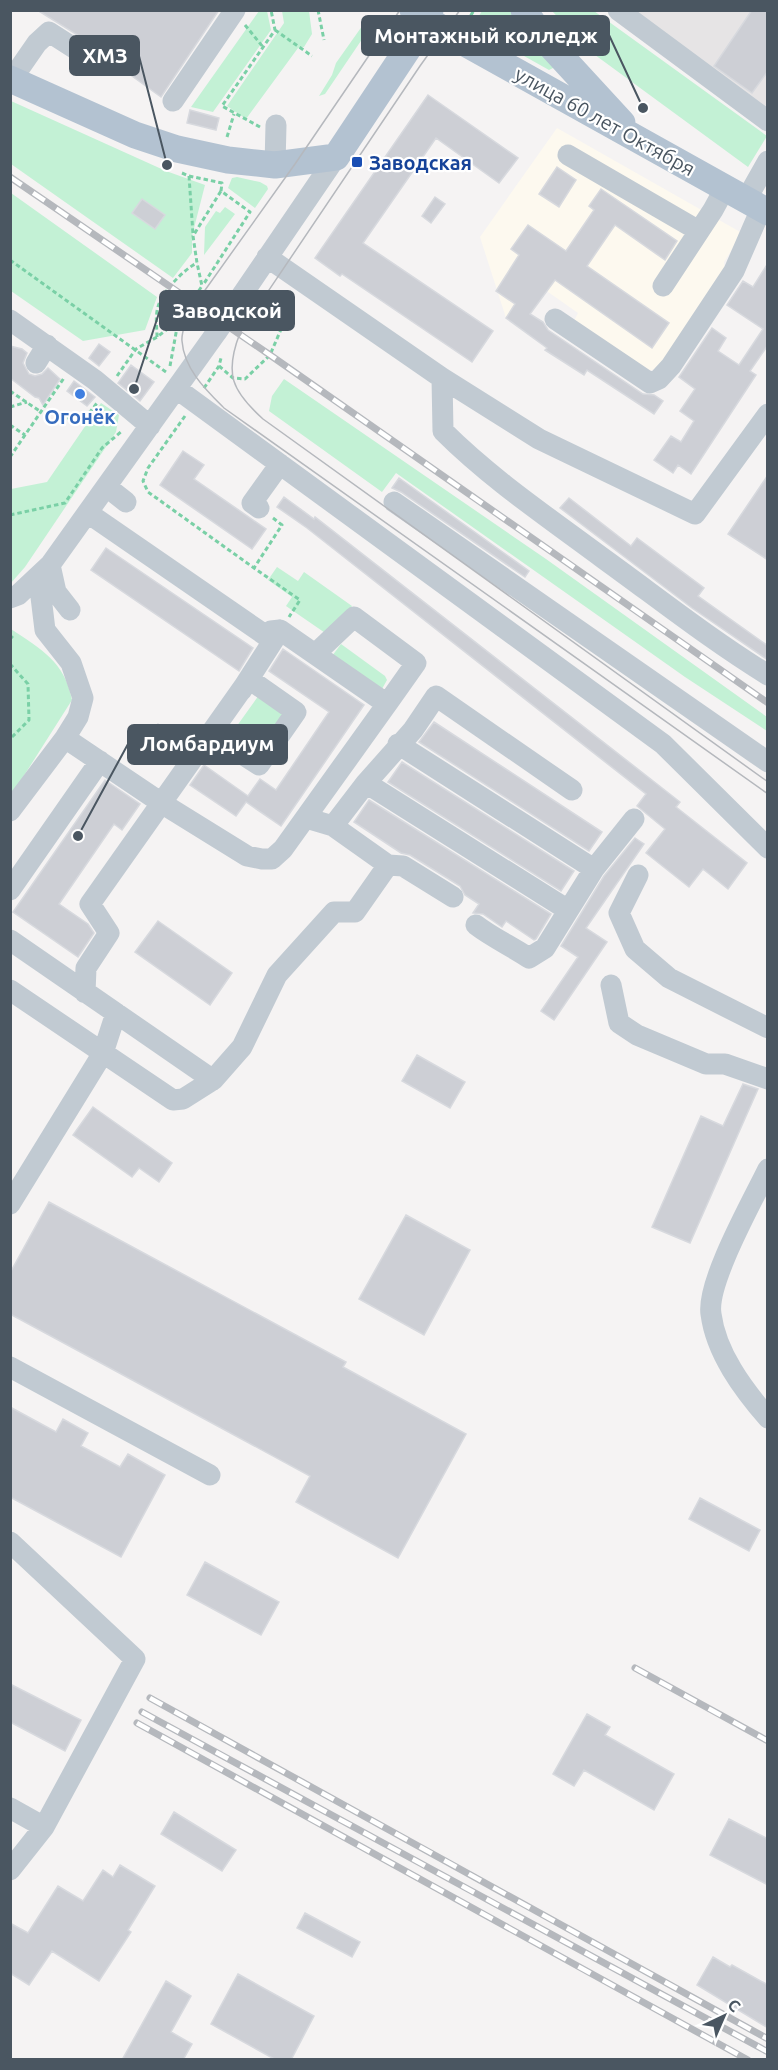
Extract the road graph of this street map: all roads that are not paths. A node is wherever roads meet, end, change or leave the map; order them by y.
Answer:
1 (524, 10) edge
2 (618, 10) edge
3 (235, 12) edge
4 (427, 13) edge
5 (78, 50) dead end
6 (11, 79) edge
7 (173, 101) dead end
8 (768, 121) edge
9 (269, 127) road end
10 (635, 138) junction
11 (568, 155) dead end
12 (336, 157) junction
13 (768, 161) edge
14 (275, 165) junction
15 (750, 202) edge
16 (699, 231) junction
17 (267, 258) junction
18 (663, 286) dead end
19 (555, 319) dead end
20 (10, 320) edge
21 (47, 345) junction
22 (36, 363) dead end
23 (442, 378) junction
24 (177, 388) junction
25 (768, 414) edge
26 (145, 422) junction
27 (280, 464) junction
28 (107, 487) junction
29 (126, 502) dead end
30 (394, 502) dead end
31 (259, 508) road end
32 (88, 513) junction
33 (50, 565) junction
34 (10, 598) edge
35 (70, 609) dead end
36 (280, 630) junction
37 (315, 654) junction
38 (768, 675) edge
39 (249, 679) junction
40 (387, 704) junction
41 (211, 734) junction
42 (65, 738) junction
43 (399, 744) junction
44 (100, 761) junction
45 (768, 762) edge
46 (366, 783) junction
47 (572, 790) dead end
48 (163, 804) junction
49 (10, 811) edge
50 (306, 818) junction
51 (634, 819) dead end
52 (333, 826) junction
53 (768, 848) edge
54 (388, 865) junction
55 (594, 869) junction
56 (638, 875) dead end
57 (10, 890) edge
58 (453, 897) dead end
59 (568, 910) junction
60 (476, 925) dead end
61 (10, 940) edge
62 (611, 985) dead end
63 (10, 990) edge
64 (85, 993) junction
65 (116, 1013) junction
66 (768, 1028) edge
67 (103, 1053) junction
68 (768, 1079) edge
69 (213, 1080) junction
70 (768, 1169) edge
71 (10, 1204) edge
72 (10, 1367) edge
73 (768, 1418) edge
74 (210, 1475) dead end
75 (10, 1542) edge
76 (10, 1808) edge
77 (44, 1827) junction
78 (10, 1869) edge

1 - 10 main road
2 - 8 street
3 - 7 street
4 - 10 main road, улица 60 лет Октября
4 - 12 main road
5 - 6 street
6 - 14 main road
9 - 14 street
10 - 15 main road, улица 60 лет Октября
11 - 16 street
12 - 14 main road
12 - 17 street
13 - 15 street
15 - 16 street
15 - 19 street
16 - 18 street
17 - 23 street
17 - 24 street
20 - 21 street
21 - 22 street
21 - 26 street
23 - 25 street
23 - 38 street
24 - 26 street
24 - 27 street
26 - 28 street
27 - 31 street
27 - 53 street
28 - 29 street
28 - 32 street
30 - 45 street
32 - 33 street
32 - 36 street
33 - 34 street
33 - 35 street
33 - 42 street
36 - 37 street
36 - 39 street
37 - 40 street
37 - 40 street
39 - 41 street
39 - 41 street
40 - 50 street
41 - 48 street
42 - 44 street
42 - 49 street
43 - 46 street
43 - 47 street
43 - 55 street
44 - 48 street
44 - 57 street
46 - 52 street
46 - 59 street
48 - 50 street
48 - 64 street
50 - 52 street
51 - 55 street
52 - 54 street
54 - 58 street
54 - 69 street
55 - 59 street
56 - 66 street
59 - 60 street
61 - 64 street
62 - 68 street
63 - 67 street
64 - 65 street
65 - 67 street
65 - 69 street
67 - 69 street
67 - 71 street
70 - 73 street
72 - 74 street
75 - 77 street
76 - 77 street
77 - 78 street

